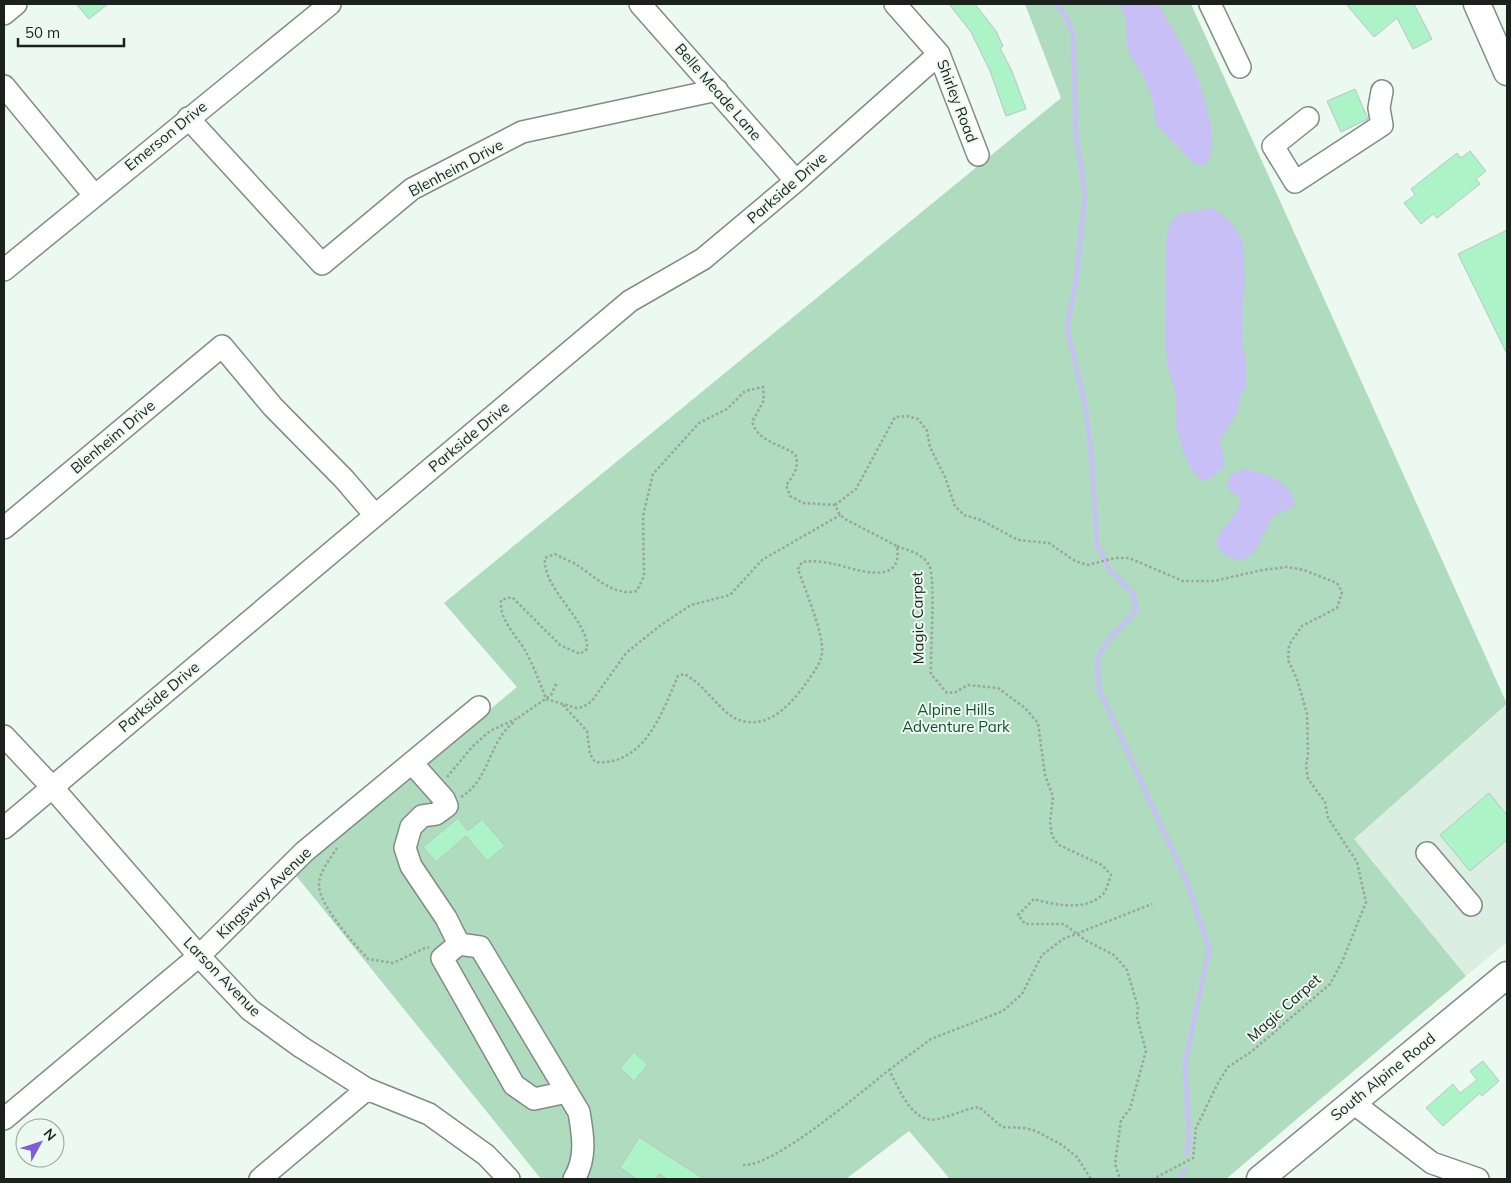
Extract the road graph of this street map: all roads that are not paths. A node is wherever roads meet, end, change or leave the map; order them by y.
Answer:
1 (16, 4) edge
2 (330, 4) edge
3 (640, 4) edge
4 (895, 4) edge
5 (1210, 4) edge
6 (1477, 4) edge
7 (4, 14) edge
8 (939, 54) junction
9 (1240, 67) dead end
10 (1507, 72) edge
11 (4, 86) edge
12 (717, 90) junction
13 (1382, 91) dead end
14 (188, 118) junction
15 (1308, 118) dead end
16 (978, 154) dead end
17 (796, 181) junction
18 (94, 195) junction
19 (4, 270) edge
20 (375, 515) junction
21 (4, 528) edge
22 (479, 707) dead end
23 (4, 736) edge
24 (412, 763) junction
25 (52, 787) junction
26 (4, 828) edge
27 (1427, 853) dead end
28 (1471, 905) dead end
29 (459, 944) junction
30 (199, 956) junction
31 (1507, 975) edge
32 (367, 1089) junction
33 (567, 1092) junction
34 (1352, 1102) junction
35 (4, 1119) edge
36 (260, 1179) edge
37 (509, 1179) edge
38 (574, 1179) edge
39 (1260, 1179) edge
40 (1478, 1179) edge

1 - 7 street
2 - 14 street, Emerson Drive
3 - 12 street, Belle Meade Lane
4 - 8 street, Shirley Road
5 - 9 street
6 - 10 main road
8 - 16 street, Shirley Road
8 - 17 street, Parkside Drive
11 - 18 street
12 - 14 street, Blenheim Drive
12 - 17 street, Belle Meade Lane
13 - 15 street
14 - 18 street, Emerson Drive
17 - 20 street, Parkside Drive
18 - 19 street, Emerson Drive
20 - 21 street, Blenheim Drive
20 - 25 street, Parkside Drive
22 - 24 street, Kingsway Avenue
23 - 25 street, Larson Avenue
24 - 29 street
24 - 30 street, Kingsway Avenue
25 - 26 street, Parkside Drive
25 - 30 street, Larson Avenue
27 - 28 street
29 - 33 street
29 - 33 street
30 - 32 street, Larson Avenue
30 - 35 street, Kingsway Avenue
31 - 34 main road, South Alpine Road
32 - 36 street
32 - 37 street, Larson Avenue
33 - 38 street
34 - 39 main road, South Alpine Road
34 - 40 street

